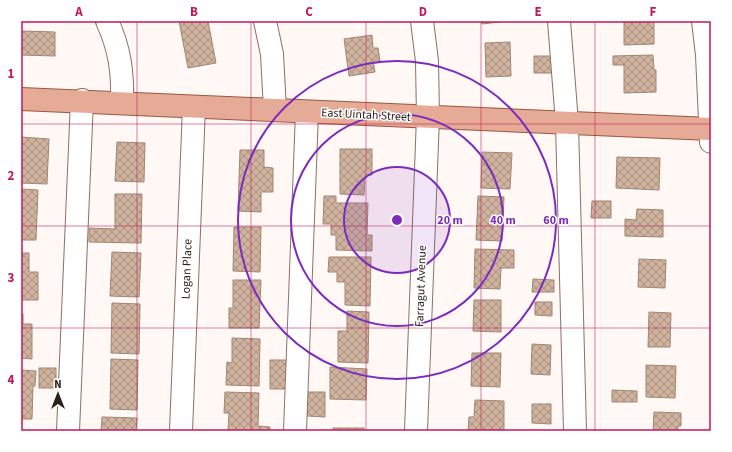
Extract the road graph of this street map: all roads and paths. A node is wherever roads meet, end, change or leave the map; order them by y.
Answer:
1 (107, 21) edge
2 (265, 21) edge
3 (422, 21) edge
4 (559, 21) edge
5 (703, 21) edge
6 (21, 99) edge
7 (82, 100) junction
8 (122, 103) junction
9 (194, 107) junction
10 (274, 110) junction
11 (307, 112) junction
12 (428, 117) junction
13 (567, 123) junction
14 (711, 133) edge
15 (68, 431) edge
16 (181, 431) edge
17 (295, 431) edge
18 (416, 431) edge
19 (575, 431) edge

1 - 8 street
2 - 10 street
3 - 12 street, Farragut Avenue
4 - 13 street
5 - 14 street
6 - 7 main road, East Uintah Street
7 - 8 main road, East Uintah Street
7 - 15 street
8 - 9 main road, East Uintah Street
9 - 10 main road, East Uintah Street
9 - 16 street, Logan Place
10 - 11 main road, East Uintah Street
11 - 12 main road, East Uintah Street
11 - 17 street
12 - 13 main road, East Uintah Street
12 - 18 street, Farragut Avenue
13 - 14 main road, East Uintah Street
13 - 19 street

